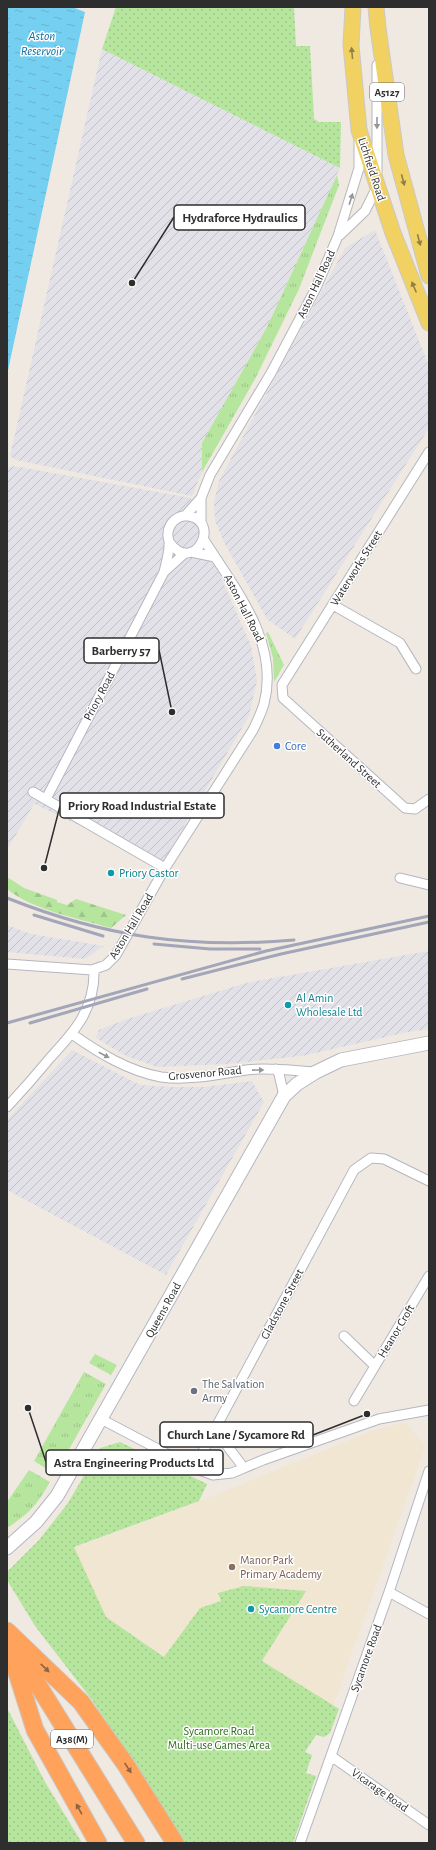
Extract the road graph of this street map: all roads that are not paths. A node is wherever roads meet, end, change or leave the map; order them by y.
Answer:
1 (353, 7) edge
2 (376, 7) edge
3 (378, 28) junction
4 (359, 130) junction
5 (378, 185) junction
6 (338, 236) junction
7 (429, 276) edge
8 (429, 322) edge
9 (429, 452) edge
10 (201, 498) junction
11 (185, 516) junction
12 (201, 523) junction
13 (204, 540) junction
14 (170, 543) junction
15 (188, 553) junction
16 (215, 557) junction
17 (164, 572) junction
18 (333, 604) junction
19 (416, 669) dead end
20 (282, 685) joint
21 (33, 792) dead end
22 (46, 799) junction
23 (429, 799) edge
24 (165, 868) junction
25 (400, 878) dead end
26 (429, 885) edge
27 (7, 964) edge
28 (94, 970) junction
29 (72, 1034) junction
30 (429, 1043) edge
31 (276, 1069) junction
32 (316, 1072) junction
33 (284, 1096) junction
34 (7, 1107) edge
35 (429, 1181) edge
36 (429, 1276) edge
37 (344, 1336) dead end
38 (375, 1366) junction
39 (354, 1401) dead end
40 (429, 1410) edge
41 (102, 1419) junction
42 (215, 1430) junction
43 (194, 1468) junction
44 (244, 1468) junction
45 (429, 1471) edge
46 (7, 1548) edge
47 (389, 1592) junction
48 (429, 1614) edge
49 (7, 1633) edge
50 (7, 1641) edge
51 (331, 1756) junction
52 (429, 1825) edge
53 (98, 1843) edge
54 (136, 1843) edge
55 (175, 1843) edge
56 (300, 1843) edge

4 -> 1 main road, Lichfield Road / A5127
2 - 3 main road, A5127
3 -> 5 street, Aston Hall Road
3 -> 7 main road, A5127
4 - 5 main road, Lichfield Road / A5127
6 -> 4 street, Aston Hall Road
5 - 6 street, Aston Hall Road
8 -> 5 main road, Lichfield Road / A5127
6 - 10 street, Aston Hall Road
9 - 18 street, Waterworks Street
10 - 11 street, Aston Hall Road
10 - 12 street, Aston Hall Road
11 - 12 street
11 - 14 street, Aston Hall Road
12 - 13 street, Aston Hall Road
13 - 15 street
13 - 16 street, Aston Hall Road
14 - 15 street
14 - 17 street, Priory Road
15 - 16 street
15 - 17 street, Priory Road
16 - 24 street, Aston Hall Road
17 - 22 street, Priory Road
18 - 19 street
18 - 20 street, Waterworks Street
20 - 23 street, Sutherland Street
21 - 22 street
22 - 24 street
24 - 28 street, Aston Hall Road
25 - 26 street
27 - 28 street
28 - 29 street
29 -> 31 street, Grosvenor Road
29 - 34 street
30 - 32 main road, Grosvenor Road
31 - 32 street, Grosvenor Road
31 - 33 street
32 - 33 main road, Queens Road
33 - 41 main road, Queens Road
35 - 42 street, Gladstone Street
36 - 38 street, Heanor Croft
37 - 38 street, Heanor Croft
38 - 39 street, Heanor Croft
40 - 44 street
41 - 43 street
41 - 46 main road, Queens Road
42 - 43 street, Gladstone Street
42 - 44 street
43 - 44 street
45 - 47 street, Sycamore Road
47 - 48 street
47 - 51 street, Sycamore Road
49 - 54 highway, A38(M)
49 -> 55 highway
53 -> 50 highway
51 - 52 street, Vicarage Road
51 - 56 street, Sycamore Road

